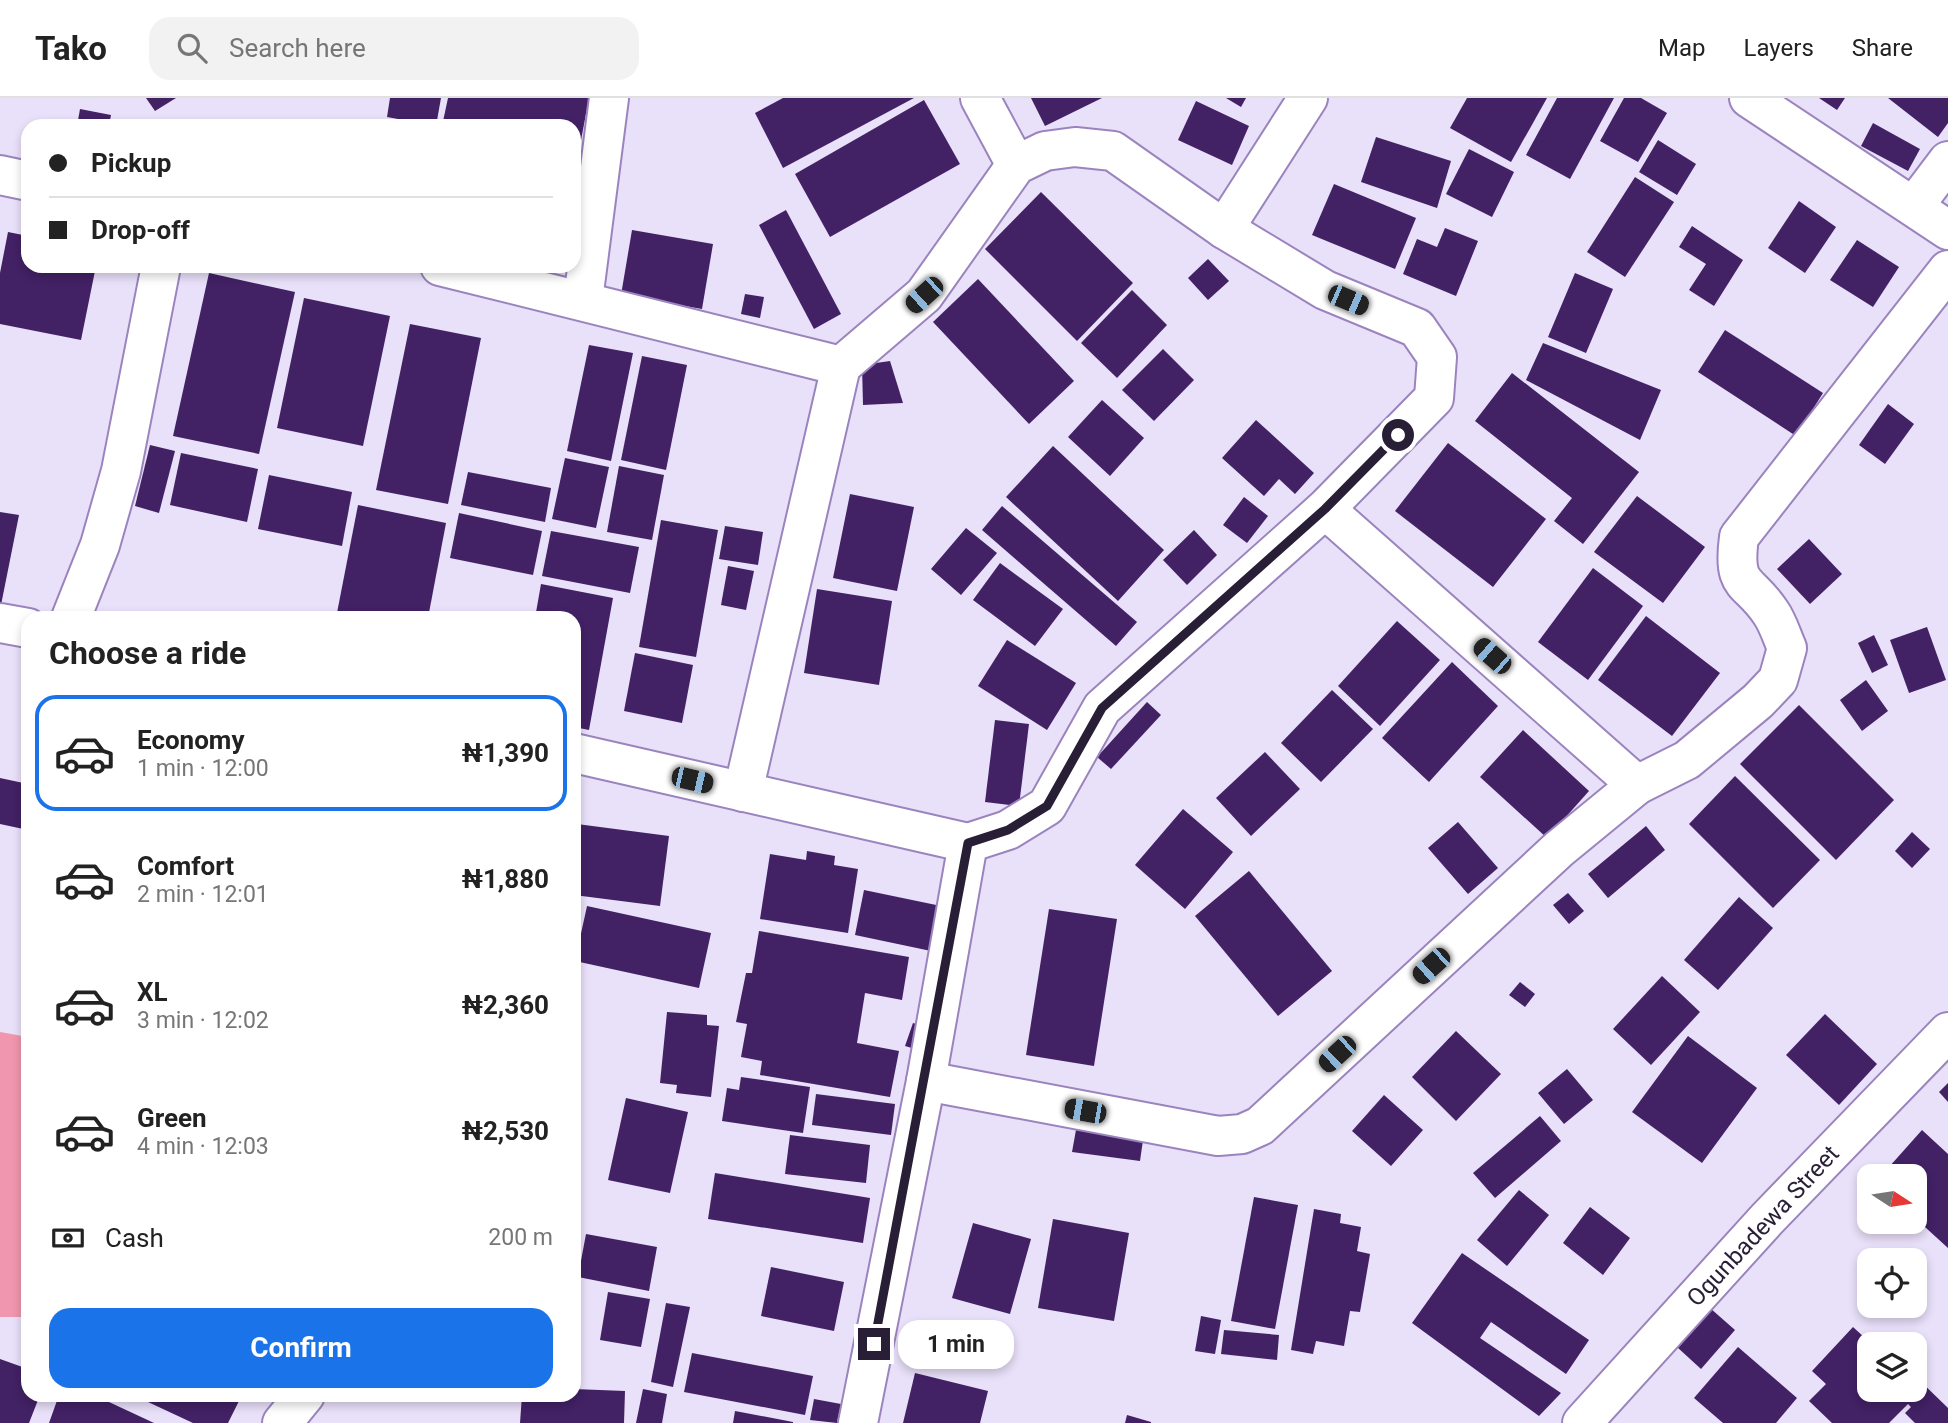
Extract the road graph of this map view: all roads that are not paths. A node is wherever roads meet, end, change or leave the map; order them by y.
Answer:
1 (609, 98) edge
2 (980, 98) edge
3 (1308, 98) edge
4 (1749, 98) edge
5 (1948, 162) edge
6 (1016, 165) junction
7 (0, 175) edge
8 (21, 180) edge
9 (1914, 206) junction
10 (1224, 229) junction
11 (1948, 230) edge
12 (1948, 270) edge
13 (160, 273) edge
14 (469, 273) edge
15 (583, 300) junction
16 (841, 366) junction
17 (1325, 509) junction
18 (74, 611) edge
19 (0, 623) edge
20 (21, 627) edge
21 (581, 755) edge
22 (1637, 785) junction
23 (743, 792) junction
24 (968, 843) junction
25 (1948, 1032) edge
26 (926, 1081) junction
27 (299, 1402) edge
28 (282, 1423) edge
29 (858, 1423) edge
30 (1582, 1423) edge

1 - 15 street
2 - 6 street
3 - 10 street
4 - 9 street
5 - 9 street
6 - 10 street
6 - 16 street
7 - 8 street
9 - 11 street
10 - 17 street
12 - 22 street
13 - 18 street
14 - 15 street
15 - 16 street
16 - 23 street
17 - 22 street
17 - 24 street
19 - 20 street
21 - 23 street
22 - 26 street
23 - 24 street
24 - 26 street
25 - 30 street, Ogunbadewa Street
26 - 29 street
27 - 28 street

